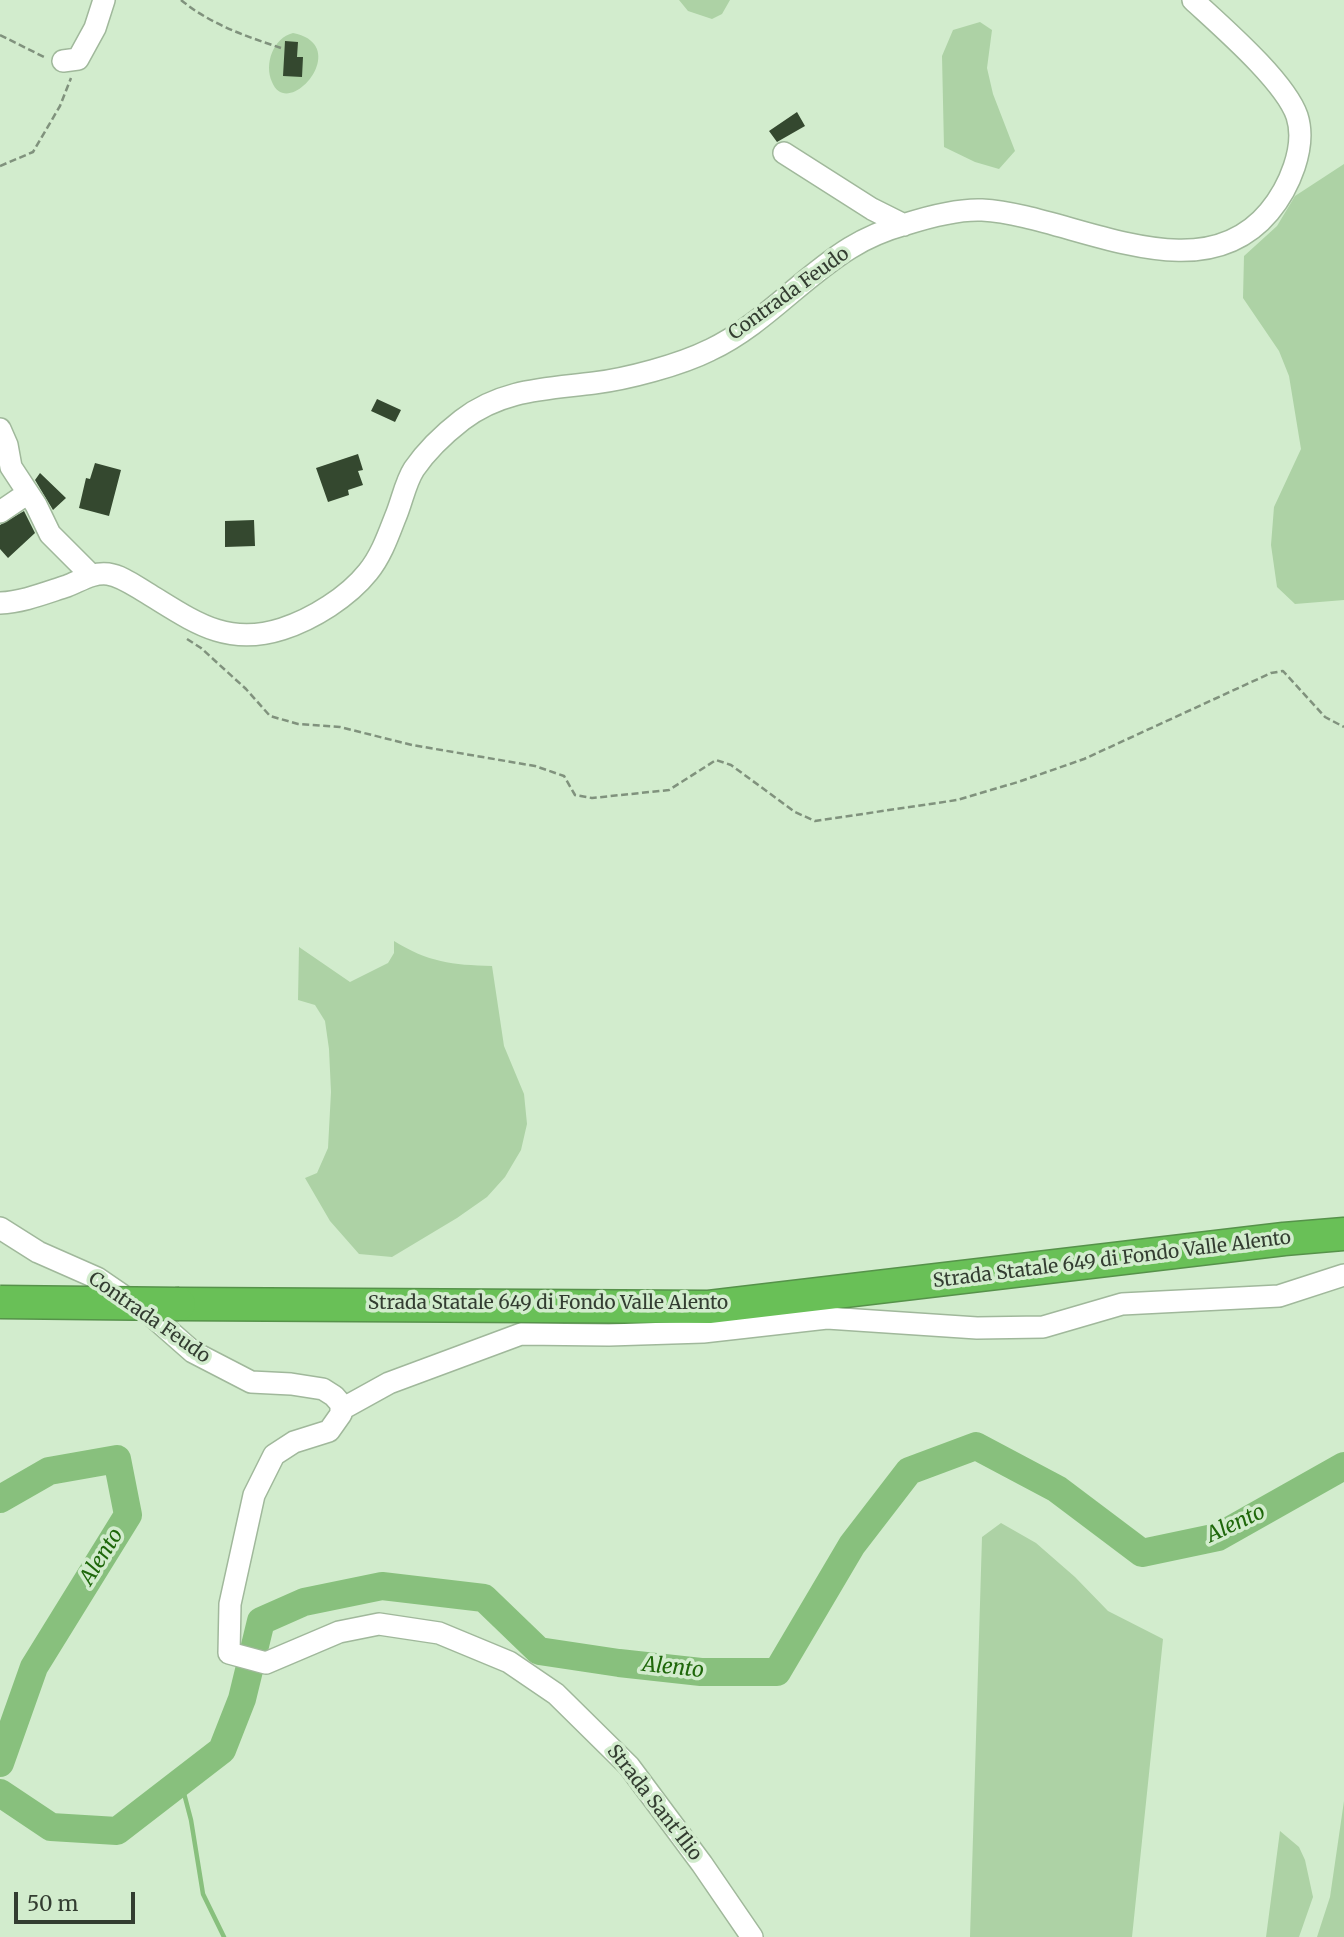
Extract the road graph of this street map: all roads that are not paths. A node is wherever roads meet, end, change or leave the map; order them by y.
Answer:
1 (104, 0) edge
2 (1194, 0) edge
3 (71, 60) road end
4 (783, 153) dead end
5 (904, 225) junction
6 (0, 429) edge
7 (28, 493) junction
8 (0, 512) edge
9 (91, 575) junction
10 (0, 603) edge
11 (0, 1228) edge
12 (1344, 1234) edge
13 (1344, 1275) edge
14 (0, 1302) edge
15 (342, 1409) junction
16 (752, 1937) edge

1 - 3 street
2 - 5 street, Contrada Feudo
4 - 5 street
5 - 9 street, Contrada Feudo
6 - 7 street
7 - 8 street
7 - 9 street
9 - 10 street, Contrada Feudo
11 - 15 street, Contrada Feudo
12 - 14 highway, Strada Statale 649 di Fondo Valle Alento, bridge
13 - 15 street
15 - 16 street, Strada Sant'Ilio

